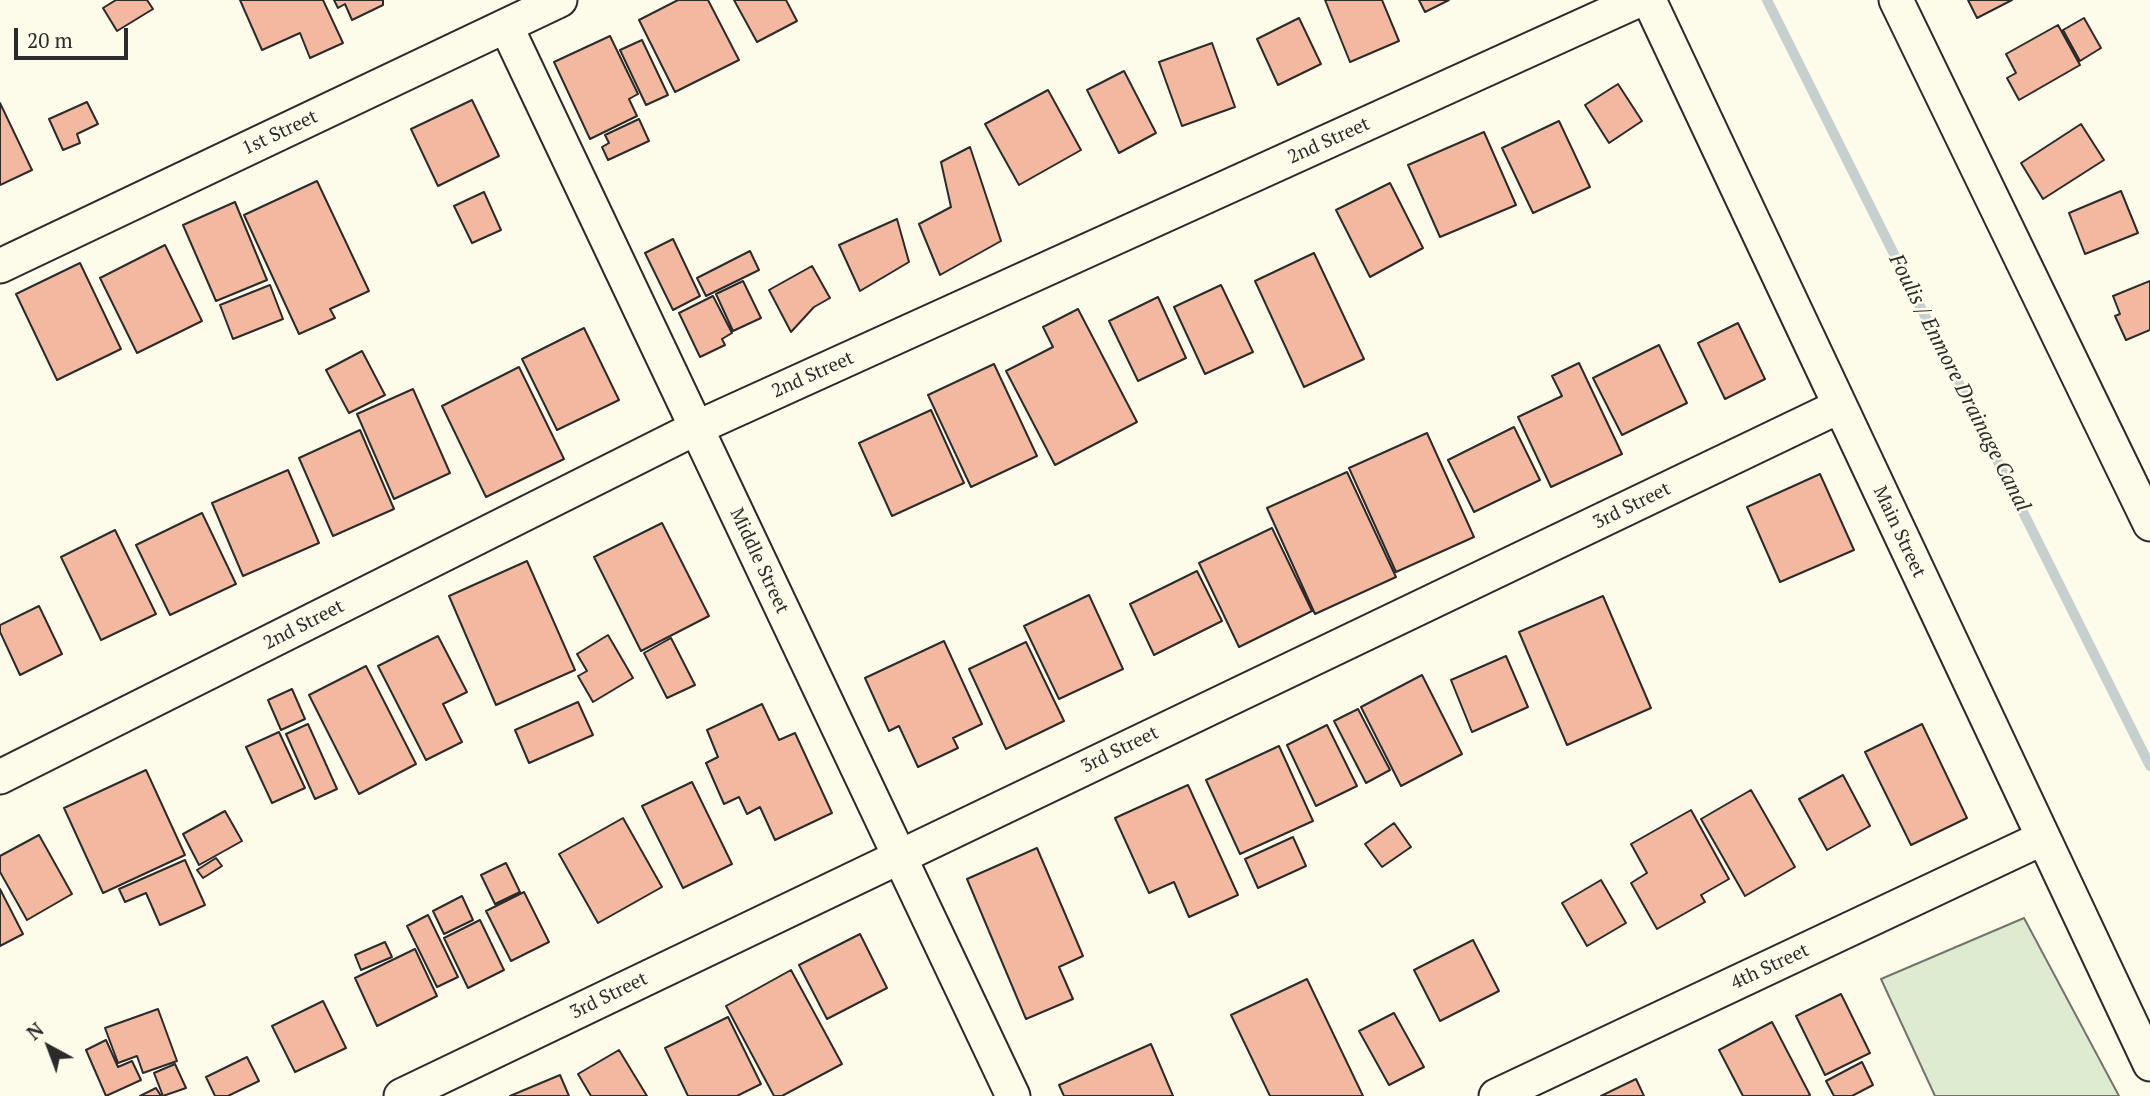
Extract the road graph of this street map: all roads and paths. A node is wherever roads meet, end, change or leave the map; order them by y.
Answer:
1 (560, 0) edge
2 (1639, 0) edge
3 (1649, 0) edge
4 (1896, 0) edge
5 (506, 26) junction
6 (0, 266) edge
7 (1840, 406) junction
8 (696, 428) junction
9 (2150, 524) edge
10 (0, 778) edge
11 (2043, 838) junction
12 (899, 856) junction
13 (2150, 1064) edge
14 (401, 1096) edge
15 (1013, 1096) edge
16 (1496, 1096) edge

1 - 5 street, 1st Street
2 - 8 street, 2nd Street
3 - 7 street, Main Street
4 - 9 street
5 - 6 street, 1st Street
5 - 8 street, Middle Street
7 - 11 street, Main Street
7 - 12 street, 3rd Street
8 - 10 street, 2nd Street
8 - 12 street, Middle Street
11 - 13 street, Main Street
11 - 16 street, 4th Street
12 - 14 street, 3rd Street
12 - 15 street, Middle Street

